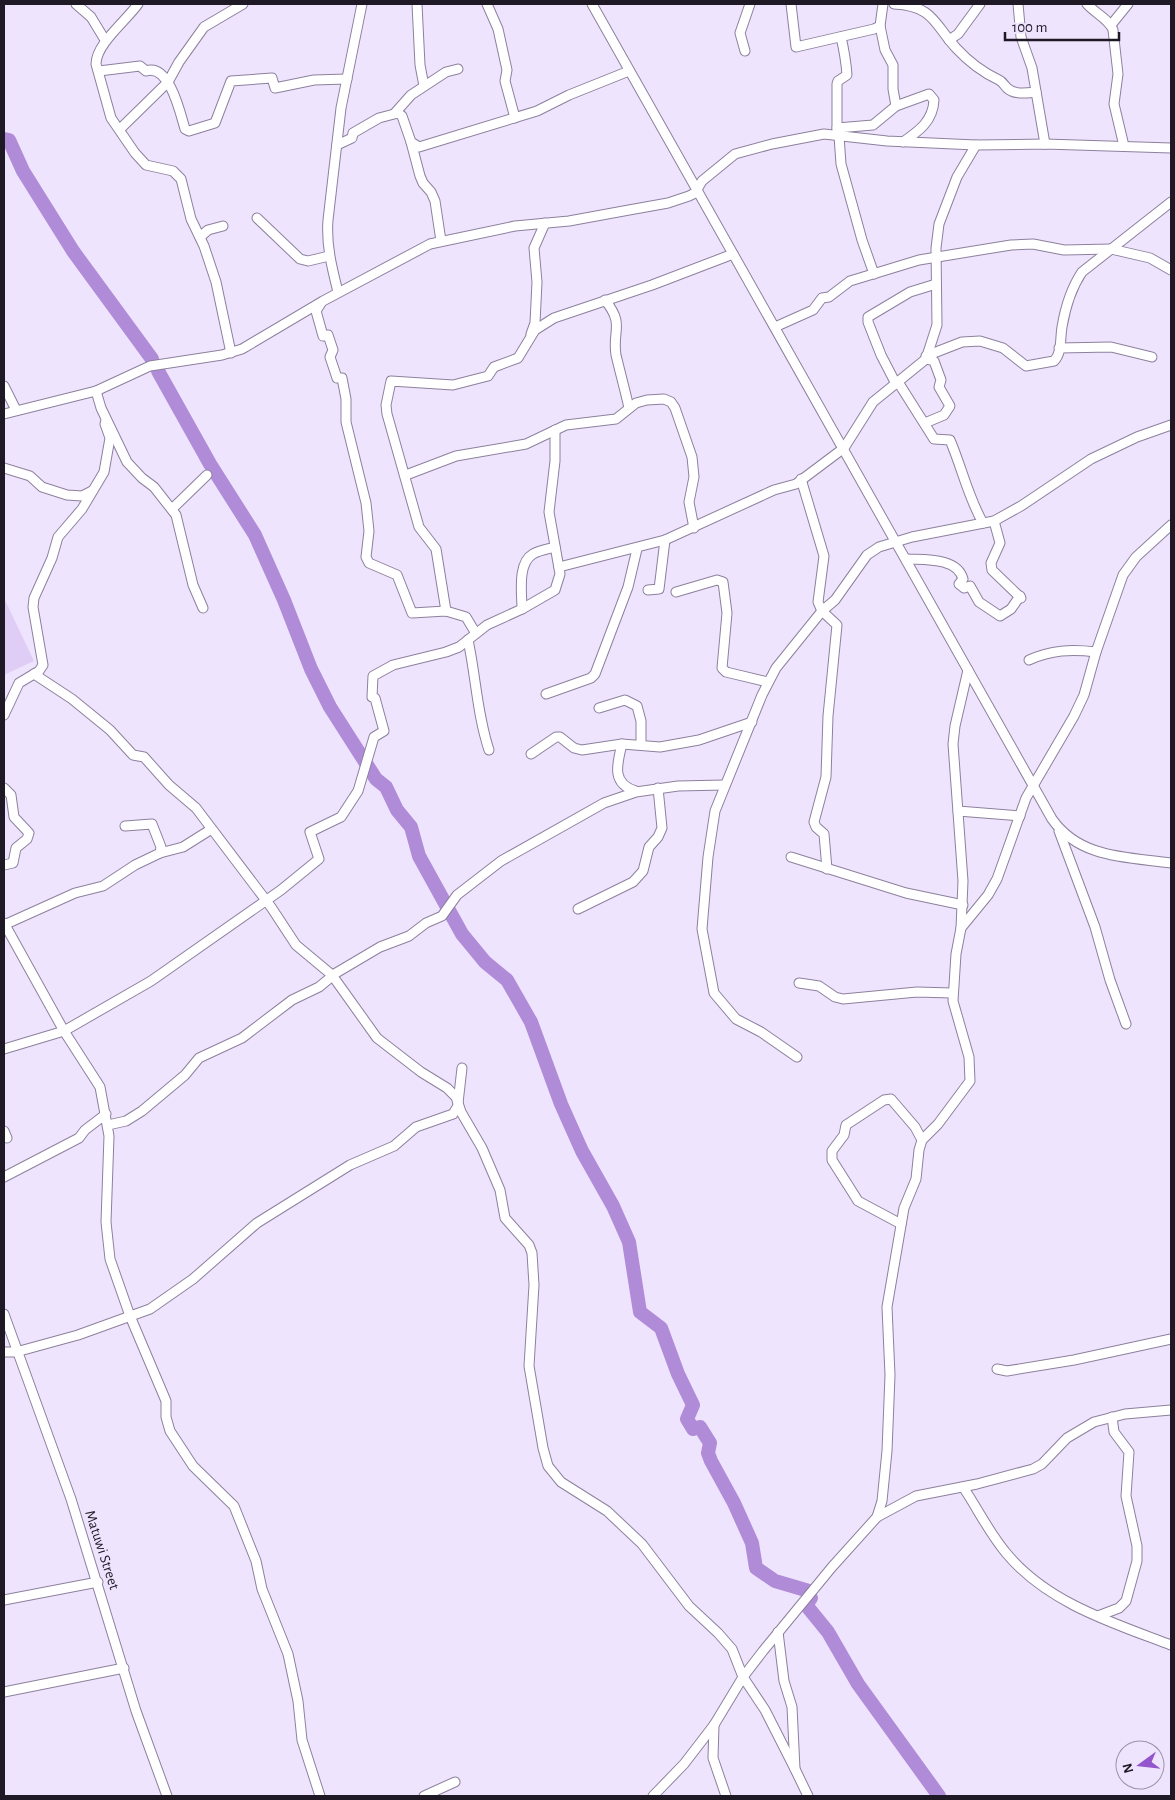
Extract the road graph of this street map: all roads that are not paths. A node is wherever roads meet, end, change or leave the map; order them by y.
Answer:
1 (76, 4) edge
2 (138, 4) edge
3 (242, 4) edge
4 (362, 4) edge
5 (417, 4) edge
6 (488, 4) edge
7 (592, 4) edge
8 (750, 4) edge
9 (791, 4) edge
10 (883, 4) edge
11 (894, 4) edge
12 (907, 4) edge
13 (980, 4) edge
14 (1018, 4) edge
15 (1087, 4) edge
16 (1127, 4) edge
17 (1111, 25) junction
18 (880, 26) junction
19 (842, 36) junction
20 (105, 40) junction
21 (949, 40) junction
22 (745, 51) dead end
23 (458, 69) dead end
24 (99, 71) junction
25 (629, 71) junction
26 (347, 79) junction
27 (168, 82) junction
28 (424, 86) junction
29 (1036, 92) junction
30 (896, 106) junction
31 (395, 113) junction
32 (515, 118) junction
33 (120, 129) junction
34 (838, 133) junction
35 (411, 142) junction
36 (903, 142) junction
37 (1045, 144) junction
38 (337, 145) junction
39 (976, 145) junction
40 (1124, 146) junction
41 (1171, 148) edge
42 (698, 189) junction
43 (1171, 202) edge
44 (257, 218) dead end
45 (545, 223) junction
46 (224, 226) dead end
47 (200, 237) junction
48 (441, 241) junction
49 (1111, 249) junction
50 (733, 254) junction
51 (329, 256) junction
52 (936, 256) junction
53 (1171, 270) edge
54 (874, 274) junction
55 (936, 284) junction
56 (338, 292) junction
57 (621, 294) junction
58 (605, 300) junction
59 (323, 301) junction
60 (617, 324) junction
61 (775, 327) junction
62 (531, 335) junction
63 (1059, 348) junction
64 (231, 353) junction
65 (926, 357) junction
66 (1152, 357) dead end
67 (897, 383) junction
68 (4, 386) edge
69 (96, 391) junction
70 (629, 408) junction
71 (16, 410) junction
72 (4, 414) edge
73 (106, 420) junction
74 (925, 423) junction
75 (1171, 425) edge
76 (555, 430) junction
77 (844, 448) junction
78 (4, 468) edge
79 (208, 475) dead end
80 (406, 475) junction
81 (802, 479) junction
82 (95, 489) junction
83 (172, 509) junction
84 (994, 521) junction
85 (983, 523) junction
86 (1171, 525) edge
87 (694, 528) junction
88 (666, 540) junction
89 (897, 541) junction
90 (555, 547) junction
91 (637, 549) junction
92 (907, 559) junction
93 (559, 567) junction
94 (648, 590) dead end
95 (676, 592) dead end
96 (203, 608) dead end
97 (522, 609) junction
98 (446, 611) junction
99 (822, 611) junction
100 (475, 632) junction
101 (468, 640) junction
102 (1096, 652) junction
103 (1029, 660) dead end
104 (968, 670) junction
105 (34, 674) junction
106 (768, 682) junction
107 (546, 694) dead end
108 (599, 708) dead end
109 (4, 715) edge
110 (752, 722) junction
111 (622, 744) junction
112 (642, 745) junction
113 (489, 750) dead end
114 (531, 754) dead end
115 (724, 784) junction
116 (1033, 786) junction
117 (4, 788) edge
118 (658, 788) junction
119 (636, 792) junction
120 (958, 811) junction
121 (1020, 816) junction
122 (125, 826) dead end
123 (1058, 827) junction
124 (210, 830) junction
125 (160, 853) junction
126 (791, 857) dead end
127 (1171, 863) edge
128 (4, 865) edge
129 (827, 869) junction
130 (266, 900) junction
131 (963, 905) junction
132 (578, 908) dead end
133 (4, 924) edge
134 (961, 928) junction
135 (332, 975) junction
136 (798, 983) dead end
137 (952, 993) junction
138 (1126, 1024) dead end
139 (64, 1031) junction
140 (4, 1049) edge
141 (797, 1057) dead end
142 (462, 1068) dead end
143 (458, 1105) junction
144 (106, 1114) junction
145 (108, 1125) junction
146 (922, 1140) junction
147 (4, 1177) edge
148 (901, 1224) junction
149 (4, 1314) edge
150 (130, 1316) junction
151 (1171, 1339) edge
152 (4, 1352) edge
153 (16, 1352) junction
154 (997, 1369) dead end
155 (1171, 1410) edge
156 (1112, 1417) junction
157 (963, 1487) junction
158 (877, 1518) junction
159 (98, 1582) junction
160 (4, 1600) edge
161 (1098, 1616) junction
162 (778, 1632) junction
163 (1171, 1645) edge
164 (124, 1668) junction
165 (743, 1677) junction
166 (4, 1692) edge
167 (714, 1725) junction
168 (795, 1769) junction
169 (455, 1782) dead end
170 (167, 1796) edge
171 (320, 1796) edge
172 (424, 1796) edge
173 (653, 1796) edge
174 (726, 1796) edge
175 (808, 1796) edge

1 - 20 street
2 - 20 street
3 - 27 street
4 - 26 street
5 - 28 street
6 - 32 street
7 - 25 street
8 - 22 street
9 - 19 street
10 - 18 street
11 - 12 street
12 - 21 street
13 - 21 street
14 - 29 street
15 - 17 street
16 - 17 street
17 - 40 street
18 - 19 street
18 - 30 street
19 - 34 street
20 - 24 street
21 - 29 street
23 - 28 street
24 - 27 street
24 - 33 street
25 - 32 street
25 - 42 street
26 - 27 street
26 - 38 street
27 - 33 street
28 - 31 street
29 - 37 street
30 - 34 street
30 - 36 street
31 - 35 street
31 - 38 street
32 - 35 street
33 - 47 street
34 - 36 street
34 - 42 street
34 - 54 street
35 - 48 street
36 - 39 street
37 - 39 street
37 - 40 street
38 - 51 street
39 - 52 street
40 - 41 street
42 - 45 street
42 - 50 street
43 - 49 street
44 - 51 street
45 - 48 street
45 - 62 street
46 - 47 street
47 - 64 street
48 - 56 street
49 - 52 street
49 - 53 street
49 - 63 street
50 - 57 street
50 - 61 street
51 - 56 street
52 - 54 street
52 - 55 street
54 - 61 street
55 - 65 street
55 - 67 street
56 - 59 street
57 - 58 street
57 - 60 street
58 - 60 street
58 - 62 street
59 - 64 street
59 - 98 street
60 - 70 street
61 - 77 street
62 - 80 street
63 - 65 street
63 - 66 street
64 - 69 street
65 - 67 street
65 - 74 street
67 - 74 street
67 - 77 street
68 - 71 street
69 - 71 street
69 - 73 street
70 - 76 street
70 - 87 street
71 - 72 street
73 - 82 street
73 - 83 street
74 - 85 street
75 - 84 street
76 - 80 street
76 - 90 street
77 - 81 street
77 - 89 street
78 - 82 street
79 - 83 street
80 - 98 street
81 - 87 street
81 - 99 street
82 - 105 street
83 - 96 street
84 - 85 street
84 - 92 street
85 - 89 street
86 - 102 street
87 - 88 street
88 - 91 street
88 - 94 street
89 - 92 street
89 - 99 street
90 - 93 street
90 - 97 street
91 - 93 street
91 - 107 street
92 - 104 street
93 - 97 street
95 - 106 street
97 - 100 street
98 - 100 street
99 - 106 street
99 - 129 street
100 - 101 street
101 - 113 street
101 - 130 street
102 - 103 street
102 - 116 street
104 - 116 street
104 - 120 street
105 - 109 street
105 - 124 street
106 - 110 street
108 - 112 street
110 - 112 street
110 - 115 street
111 - 112 street
111 - 114 street
111 - 119 street
115 - 118 street
115 - 141 street
116 - 121 street
116 - 123 street
117 - 128 street
118 - 119 street
118 - 132 street
119 - 135 street
120 - 121 street
120 - 131 street
121 - 134 street
122 - 125 street
123 - 127 street
123 - 138 street
124 - 125 street
124 - 130 street
125 - 133 street
126 - 129 street
129 - 131 street
130 - 135 street
130 - 139 street
131 - 134 street
133 - 139 street
134 - 137 street
135 - 143 street
135 - 145 street
136 - 137 street
137 - 146 street
139 - 140 street
139 - 144 street
142 - 143 street
143 - 150 street
143 - 165 street
144 - 145 street
144 - 147 street
145 - 150 street
146 - 148 street
146 - 148 street
148 - 158 street
149 - 153 street, Matuwi Street
150 - 153 street
150 - 171 street
151 - 154 street
152 - 153 street
153 - 159 street, Matuwi Street
155 - 156 street
156 - 157 street
156 - 161 street
157 - 158 street
157 - 161 street
158 - 162 street
159 - 160 street
159 - 164 street, Matuwi Street
161 - 163 street
162 - 165 street
162 - 168 street
164 - 166 street
164 - 170 street, Matuwi Street
165 - 167 street
165 - 168 street
167 - 173 street
167 - 174 street
168 - 175 street
169 - 172 street

